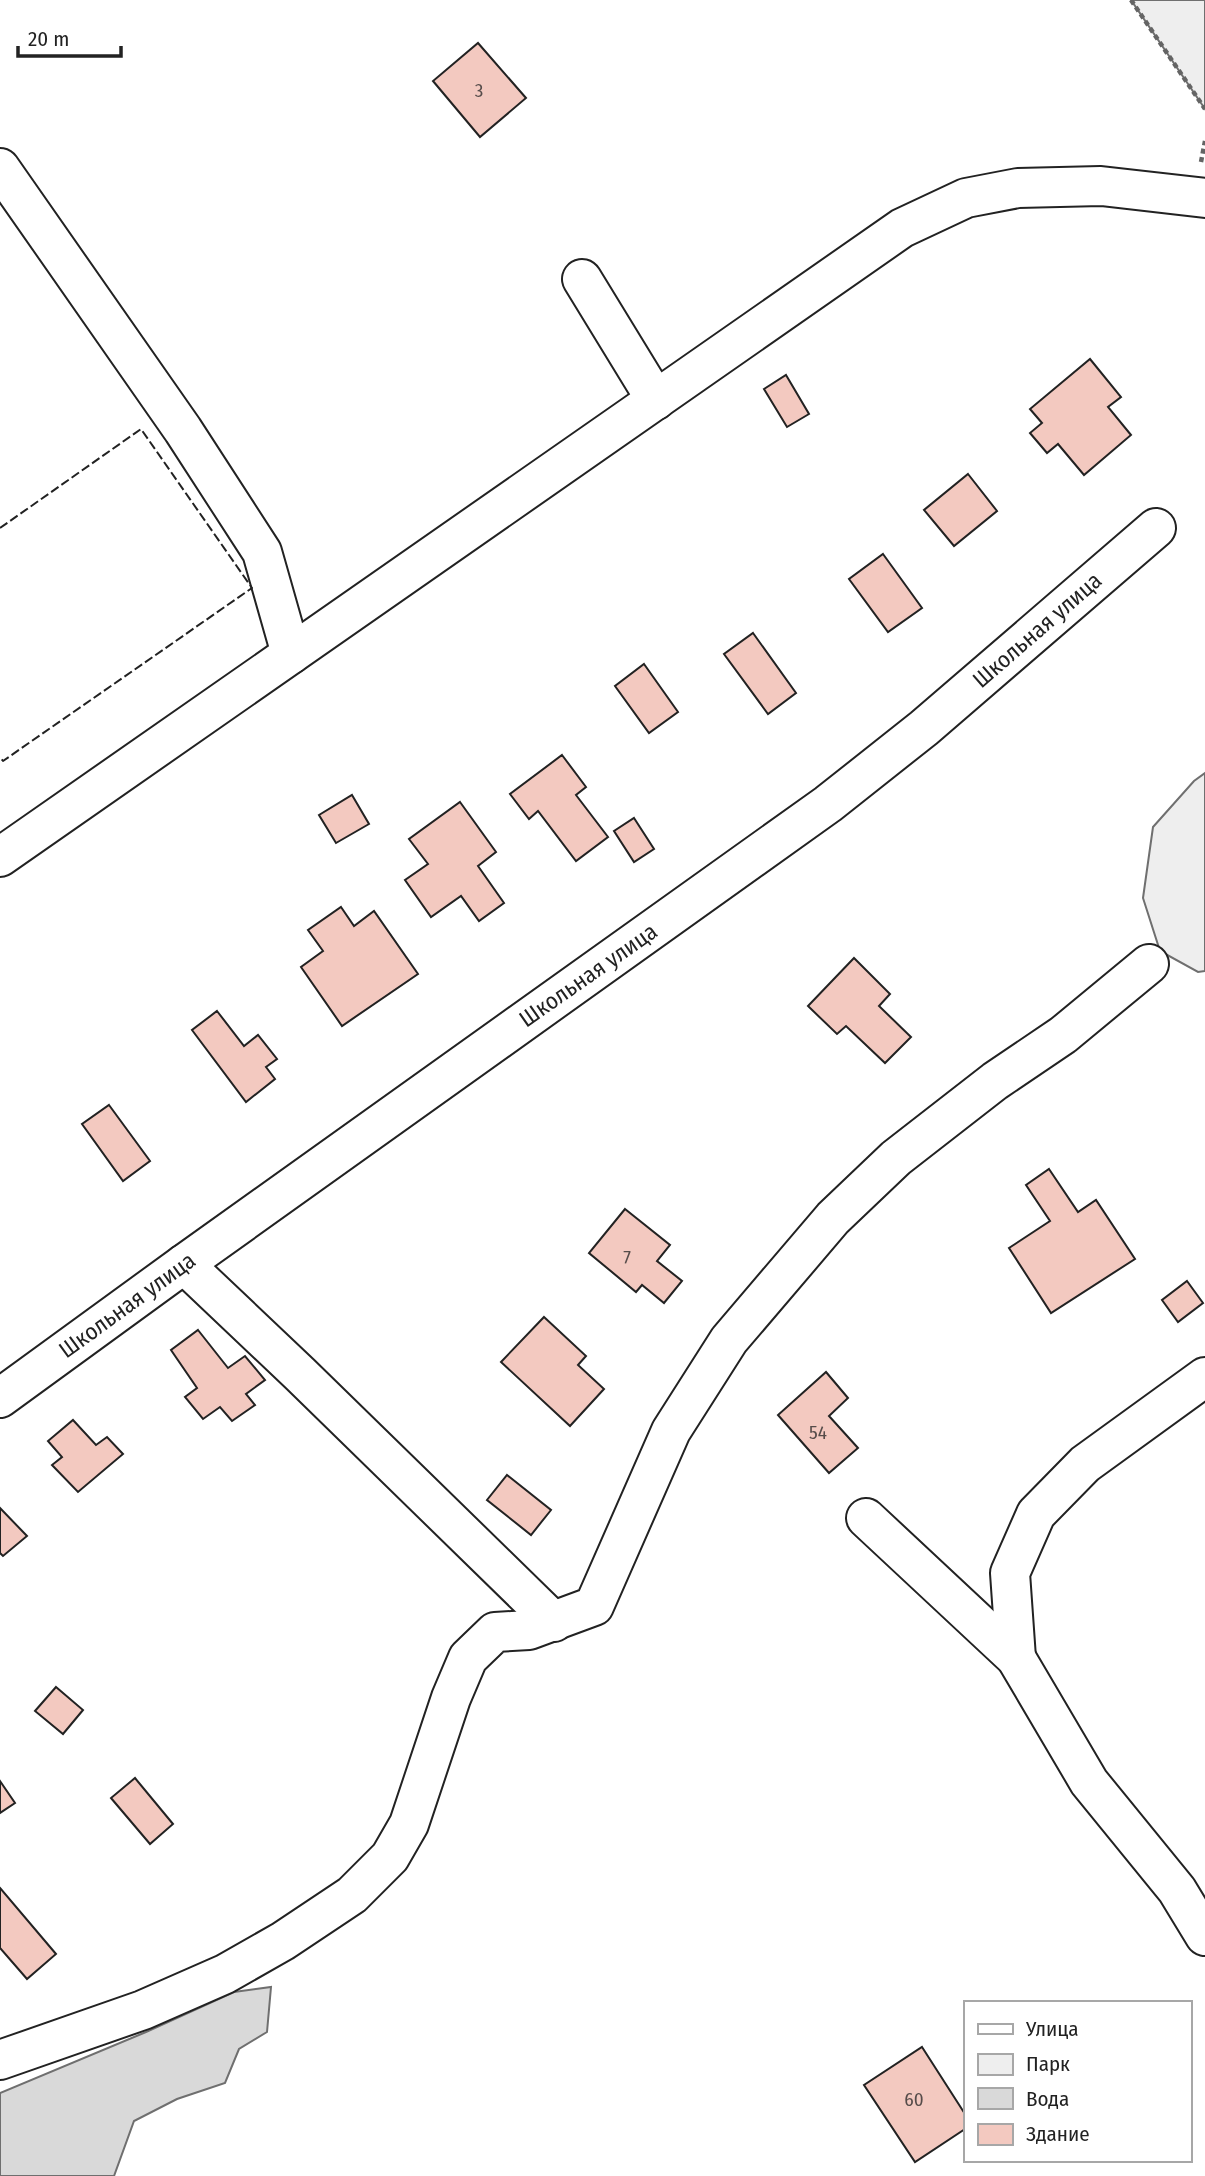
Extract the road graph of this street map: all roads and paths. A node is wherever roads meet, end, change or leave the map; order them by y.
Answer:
1 (1131, 0) edge
2 (1205, 109) edge
3 (1205, 141) edge
4 (0, 168) edge
5 (1203, 183) edge
6 (582, 279) dead end
7 (656, 400) junction
8 (1156, 527) dead end
9 (291, 654) junction
10 (0, 857) edge
11 (1149, 964) dead end
12 (184, 1264) junction
13 (1205, 1377) edge
14 (0, 1398) edge
15 (866, 1518) dead end
16 (554, 1622) junction
17 (1016, 1658) junction
18 (1205, 1936) edge
19 (1, 2057) edge

1 - 2 path
3 - 5 path
4 - 9 street
5 - 7 street
6 - 7 street
7 - 9 street
8 - 12 street, Школьная улица
9 - 10 street
11 - 16 street
12 - 14 street, Школьная улица
12 - 16 street
13 - 17 street
15 - 17 street
16 - 19 street
17 - 18 street

